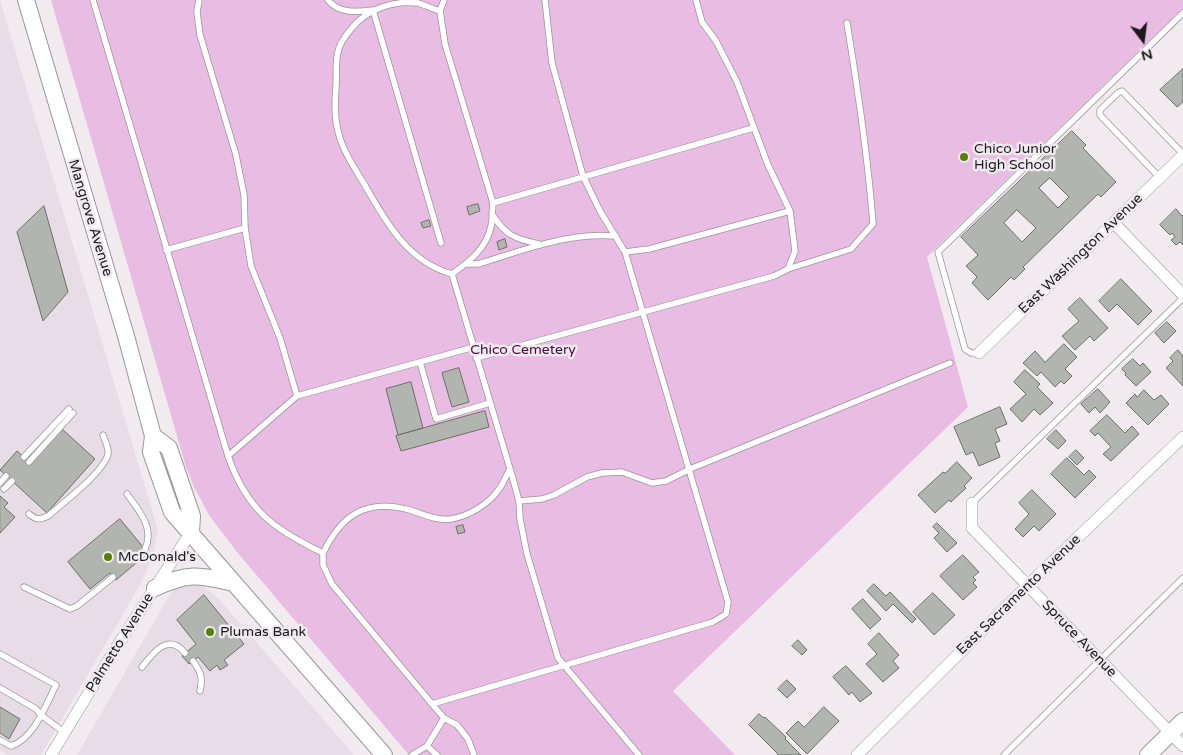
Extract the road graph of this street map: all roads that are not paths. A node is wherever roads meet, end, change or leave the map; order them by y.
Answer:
1 (26, 0) edge
2 (93, 0) edge
3 (199, 0) edge
4 (328, 0) edge
5 (444, 0) edge
6 (545, 0) edge
7 (696, 0) edge
8 (373, 10) junction
9 (440, 11) junction
10 (1183, 13) edge
11 (847, 23) dead end
12 (753, 128) junction
13 (1183, 155) edge
14 (583, 176) junction
15 (1160, 178) junction
16 (493, 202) junction
17 (790, 211) junction
18 (492, 214) junction
19 (1114, 223) junction
20 (245, 228) junction
21 (616, 236) junction
22 (440, 243) dead end
23 (541, 245) junction
24 (166, 250) junction
25 (624, 252) junction
26 (465, 264) junction
27 (788, 269) junction
28 (452, 274) junction
29 (1183, 296) edge
30 (642, 312) junction
31 (474, 348) junction
32 (979, 353) joint
33 (476, 358) junction
34 (420, 362) junction
35 (950, 363) dead end
36 (297, 396) junction
37 (490, 403) junction
38 (71, 411) dead end
39 (103, 435) dead end
40 (1183, 436) edge
41 (228, 456) junction
42 (27, 459) dead end
43 (690, 468) junction
44 (510, 469) junction
45 (6, 476) dead end
46 (12, 481) dead end
47 (0, 483) edge
48 (4, 489) dead end
49 (127, 494) dead end
50 (519, 501) junction
51 (972, 503) joint
52 (29, 514) dead end
53 (191, 532) junction
54 (145, 549) dead end
55 (323, 553) junction
56 (113, 577) dead end
57 (1183, 578) edge
58 (234, 582) junction
59 (1028, 586) junction
60 (24, 587) dead end
61 (155, 588) junction
62 (185, 653) dead end
63 (0, 654) edge
64 (1099, 659) junction
65 (193, 661) dead end
66 (564, 665) junction
67 (142, 667) dead end
68 (0, 688) edge
69 (200, 691) dead end
70 (432, 704) junction
71 (41, 715) junction
72 (444, 718) junction
73 (1183, 721) edge
74 (65, 733) junction
75 (1170, 733) junction
76 (0, 740) edge
77 (426, 746) junction
78 (1183, 746) edge
79 (51, 755) edge
80 (384, 755) edge
81 (412, 755) edge
82 (437, 755) edge
83 (474, 755) edge
84 (639, 755) edge
85 (857, 755) edge
86 (1004, 755) edge
87 (1148, 755) edge

1 - 53 street, Mangrove Avenue
2 - 24 lane
3 - 20 lane
4 - 8 lane
5 - 9 lane
6 - 14 lane
7 - 12 lane
8 - 9 lane
8 - 22 lane
8 - 28 lane
9 - 16 lane
10 - 32 lane
11 - 27 lane
12 - 14 lane
12 - 17 lane
13 - 15 street, East Washington Avenue
13 - 15 lane
14 - 16 lane
14 - 21 lane
15 - 19 street, East Washington Avenue
16 - 18 lane
17 - 25 lane
17 - 27 lane
18 - 23 lane
18 - 26 lane
19 - 29 street
19 - 32 street, East Washington Avenue
20 - 24 lane
20 - 36 lane
21 - 23 lane
21 - 25 lane
23 - 26 lane
24 - 41 lane
25 - 30 lane
26 - 28 lane
27 - 30 lane
28 - 31 lane
29 - 51 lane
30 - 33 lane
30 - 43 lane
31 - 33 lane
31 - 34 lane
33 - 37 lane
34 - 36 lane
34 - 37 lane
35 - 43 lane
36 - 41 lane
37 - 44 lane
38 - 42 lane
39 - 52 lane
40 - 59 street, East Sacramento Avenue
41 - 55 lane
43 - 50 lane
43 - 66 lane
44 - 50 lane
44 - 55 lane
45 - 47 lane
46 - 48 lane
49 - 54 lane
50 - 66 lane
51 - 59 street, Spruce Avenue
53 - 58 street
53 - 61 street, Palmetto Avenue
55 - 70 lane
56 - 60 lane
57 - 64 lane
58 - 61 street
58 - 80 street
59 - 64 street, Spruce Avenue
59 - 85 street, East Sacramento Avenue
61 - 74 street, Palmetto Avenue
62 - 67 lane
63 - 71 lane
64 - 75 street, Spruce Avenue
64 - 86 lane
65 - 69 lane
66 - 70 lane
66 - 84 lane
68 - 71 lane
70 - 72 lane
71 - 74 lane
71 - 76 lane
72 - 77 lane
72 - 83 lane
73 - 75 street
74 - 79 street, Palmetto Avenue
75 - 78 street, Spruce Avenue
75 - 87 street
77 - 81 lane
77 - 82 lane

